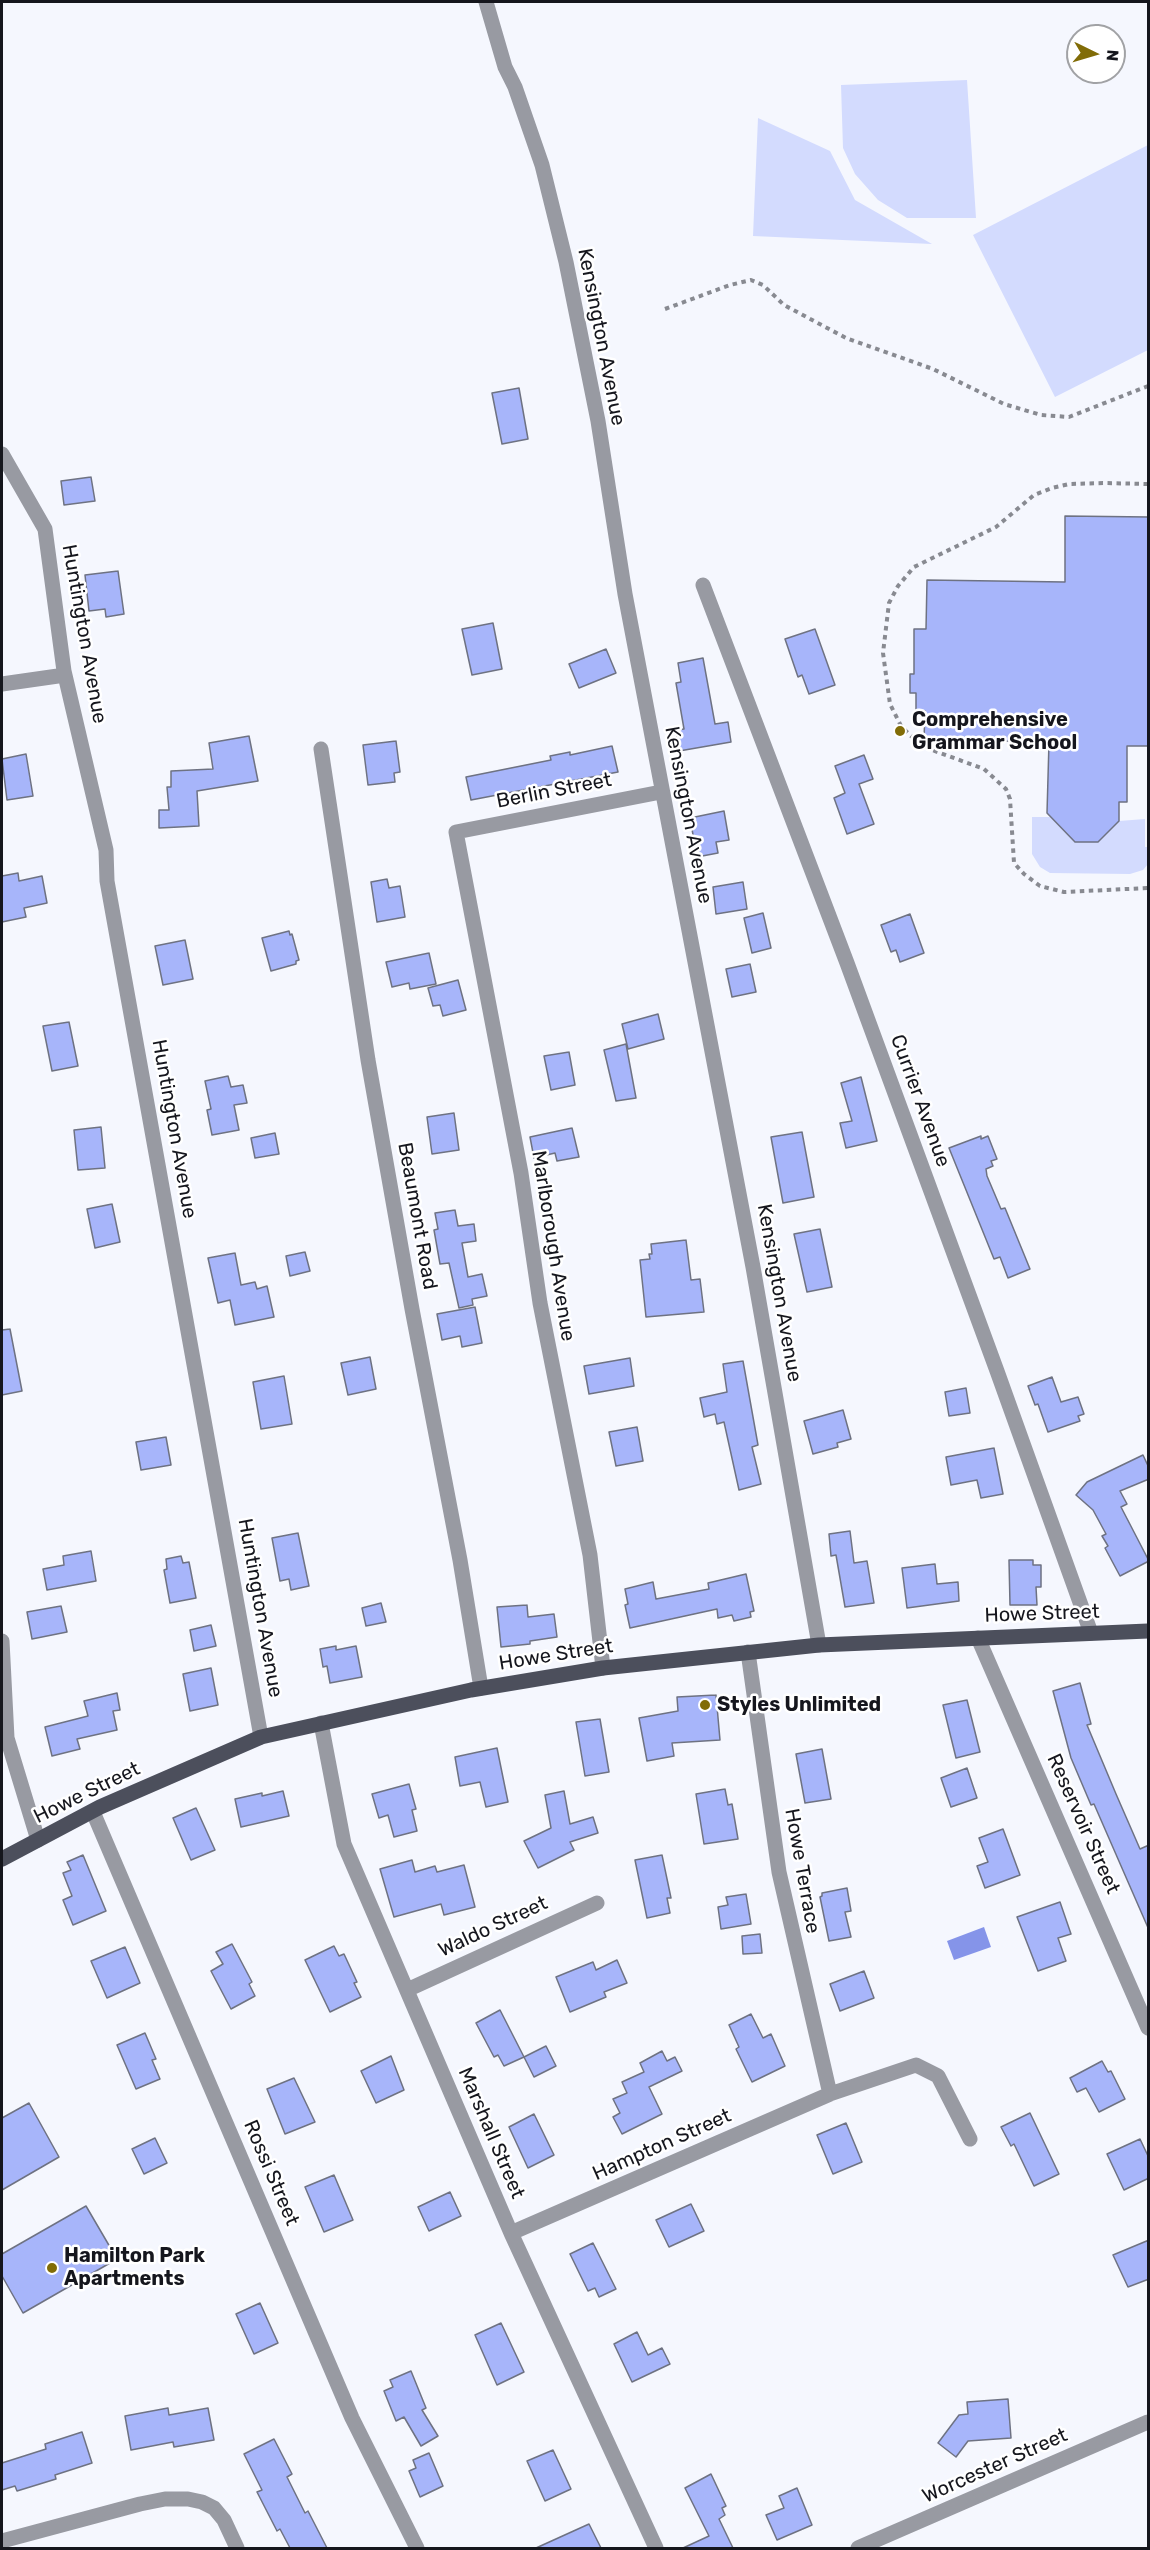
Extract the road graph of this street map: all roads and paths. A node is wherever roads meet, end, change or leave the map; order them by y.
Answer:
1 (486, 2) edge
2 (665, 309) dead end
3 (1149, 386) edge
4 (2, 454) edge
5 (1149, 484) edge
6 (703, 585) dead end
7 (65, 675) junction
8 (2, 684) edge
9 (321, 750) dead end
10 (661, 792) junction
11 (456, 832) joint
12 (1149, 888) edge
13 (1149, 1631) edge
14 (1091, 1634) junction
15 (978, 1638) junction
16 (2, 1641) edge
17 (819, 1646) junction
18 (748, 1652) junction
19 (603, 1668) junction
20 (481, 1689) junction
21 (321, 1723) junction
22 (261, 1737) junction
23 (93, 1812) junction
24 (38, 1840) junction
25 (2, 1859) edge
26 (597, 1903) dead end
27 (407, 1990) junction
28 (1149, 2028) edge
29 (830, 2094) junction
30 (970, 2139) dead end
31 (511, 2234) junction
32 (1149, 2422) edge
33 (2, 2541) edge
34 (887, 2543) edge
35 (237, 2548) edge
36 (417, 2548) edge
37 (656, 2548) edge
38 (858, 2548) edge

1 - 10 street, Kensington Avenue
2 - 3 path
4 - 7 street, Huntington Avenue
5 - 12 path
6 - 14 street, Currier Avenue
7 - 8 street
7 - 22 street, Huntington Avenue
9 - 20 street, Beaumont Road
10 - 11 street, Berlin Street
10 - 17 street, Kensington Avenue
11 - 19 street, Marlborough Avenue
13 - 14 main road, Howe Street
14 - 15 main road, Howe Street
15 - 17 main road, Howe Street
15 - 28 street, Reservoir Street
16 - 24 street
17 - 18 main road, Howe Street
18 - 19 main road, Howe Street
18 - 29 street, Howe Terrace
19 - 20 main road, Howe Street
20 - 21 main road, Howe Street
21 - 22 main road, Howe Street
21 - 27 street, Marshall Street
22 - 23 main road, Howe Street
23 - 24 main road, Howe Street
23 - 36 street, Rossi Street
24 - 25 main road, Howe Street
26 - 27 street, Waldo Street
27 - 31 street, Marshall Street
29 - 30 street, Hampton Street
29 - 31 street, Hampton Street
31 - 37 street, Marshall Street
32 - 34 street, Worcester Street
33 - 35 street
34 - 38 street, Worcester Street

